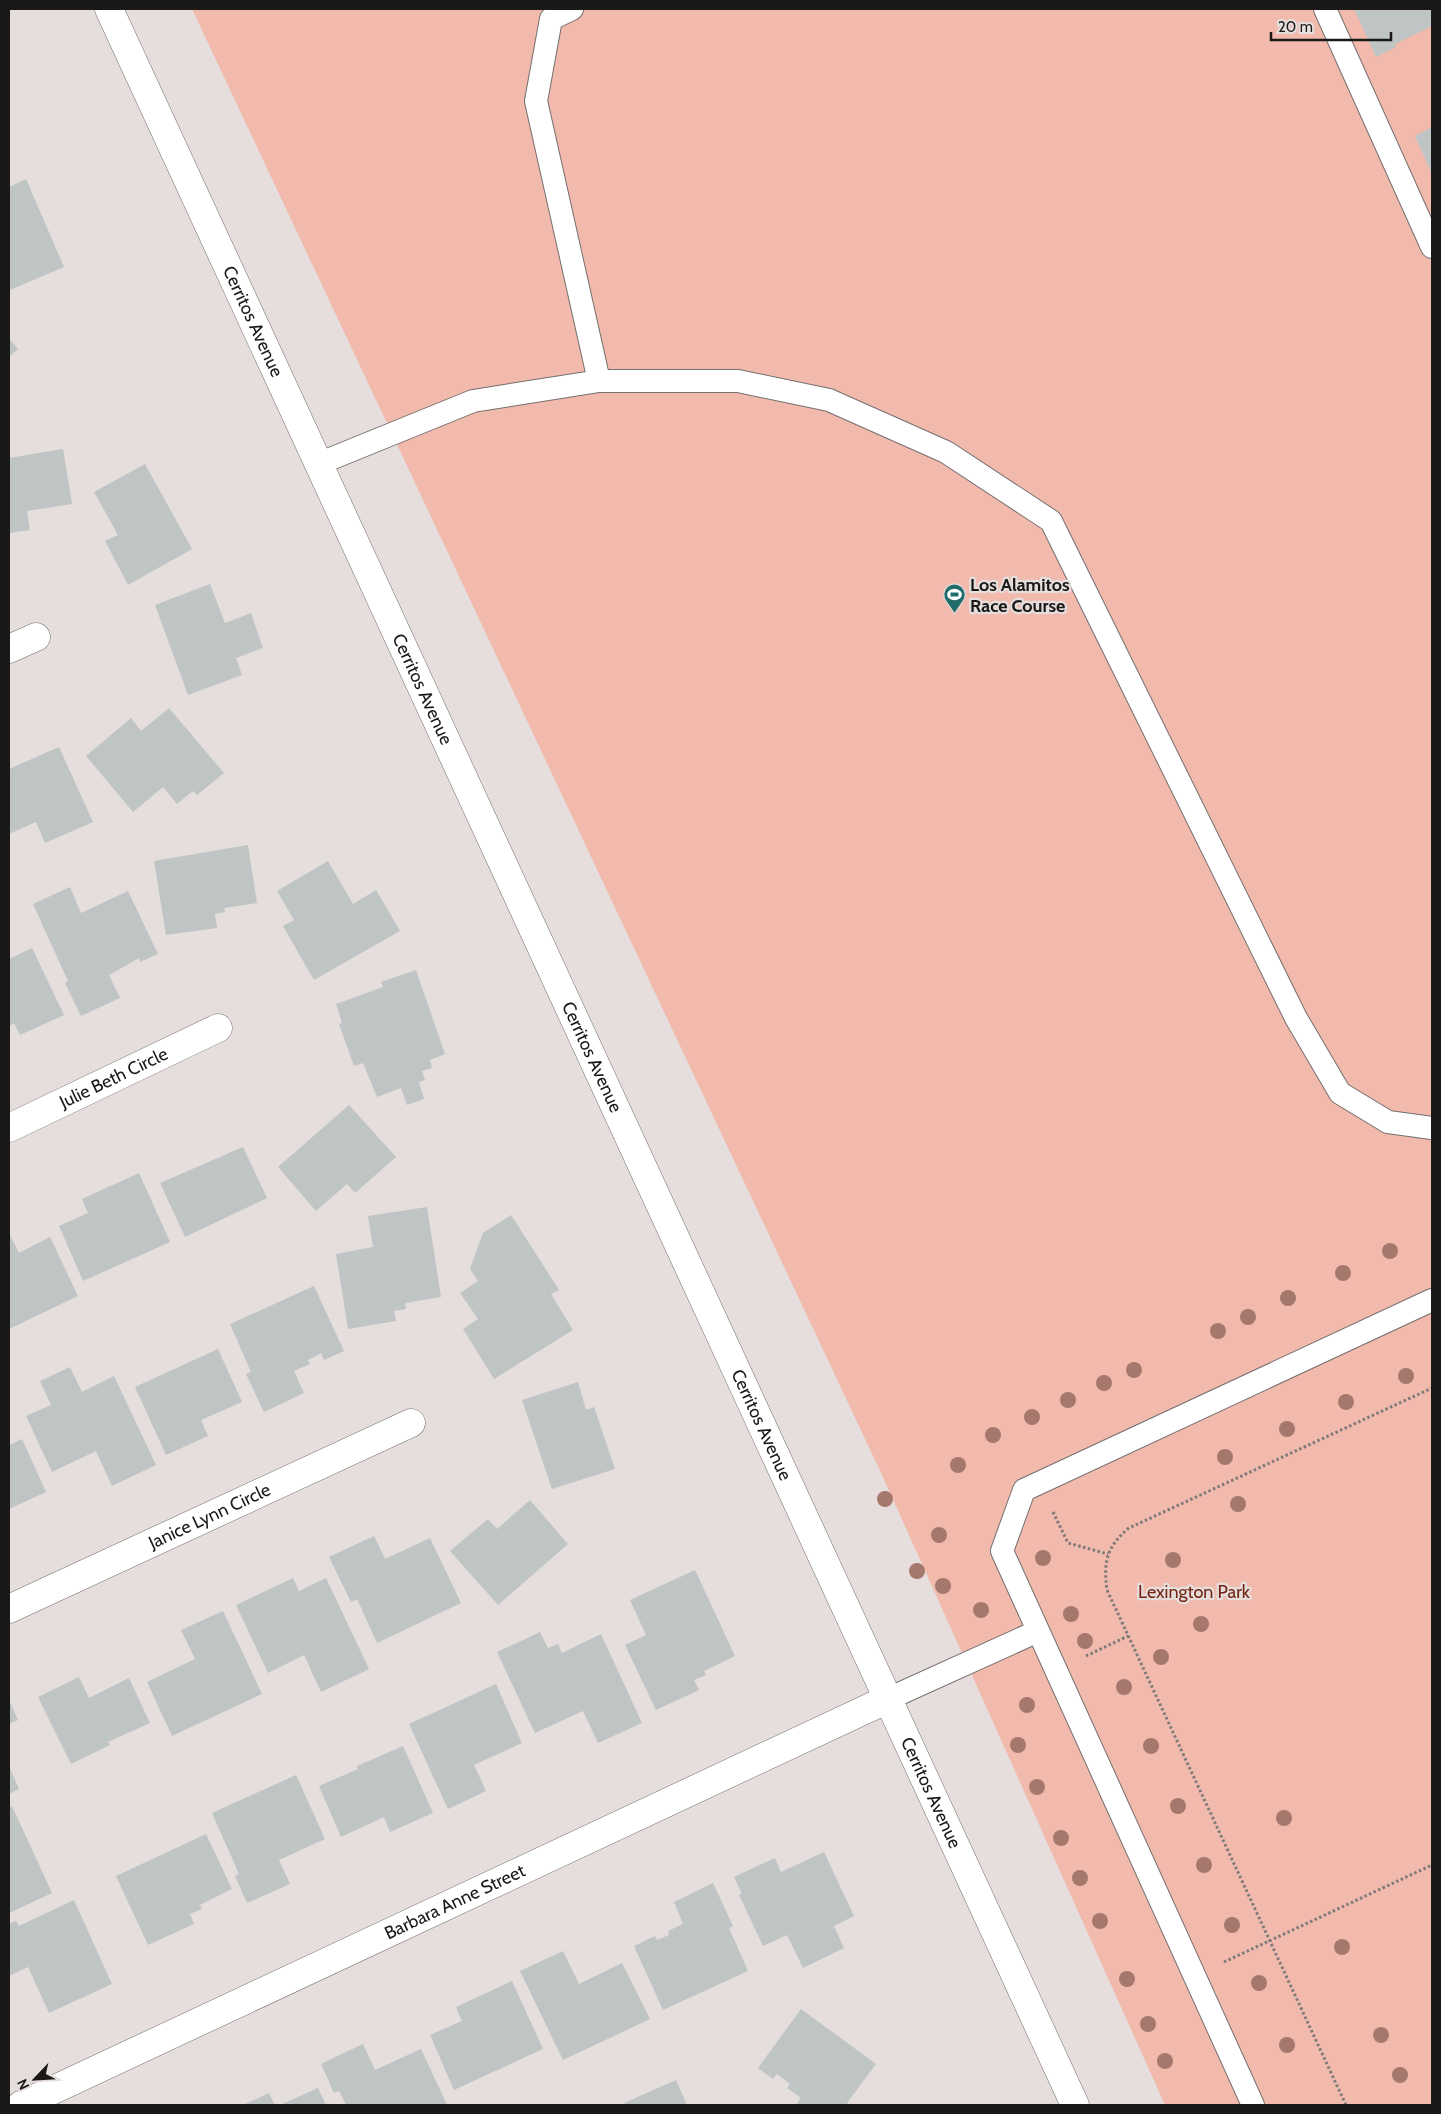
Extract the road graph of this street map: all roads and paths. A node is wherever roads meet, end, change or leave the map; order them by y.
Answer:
1 (109, 9) edge
2 (572, 9) edge
3 (1325, 9) edge
4 (1432, 247) edge
5 (599, 381) junction
6 (318, 464) junction
7 (36, 637) dead end
8 (9, 649) edge
9 (218, 1028) dead end
10 (9, 1128) edge
11 (1432, 1128) edge
12 (1432, 1300) edge
13 (1432, 1388) edge
14 (410, 1423) dead end
15 (1039, 1482) junction
16 (1108, 1554) junction
17 (9, 1609) edge
18 (1038, 1631) junction
19 (1128, 1636) junction
20 (1056, 1670) junction
21 (888, 1699) junction
22 (1432, 1865) edge
23 (1270, 1940) junction
24 (1194, 1976) junction
25 (21, 2105) edge
26 (1075, 2105) edge
27 (1253, 2105) edge
28 (1346, 2105) edge

1 - 6 main road, Cerritos Avenue
2 - 5 lane
3 - 4 lane
5 - 6 lane
5 - 11 lane
6 - 21 main road, Cerritos Avenue
7 - 8 main road
9 - 10 main road, Julie Beth Circle
12 - 15 lane
13 - 16 path
14 - 17 main road, Janice Lynn Circle
15 - 16 path
15 - 18 lane
16 - 19 path
18 - 20 lane
18 - 21 lane
19 - 20 path
19 - 23 path
20 - 24 lane
21 - 25 main road, Barbara Anne Street
21 - 26 main road, Cerritos Avenue
22 - 23 path
23 - 24 path
23 - 28 path
24 - 27 lane

